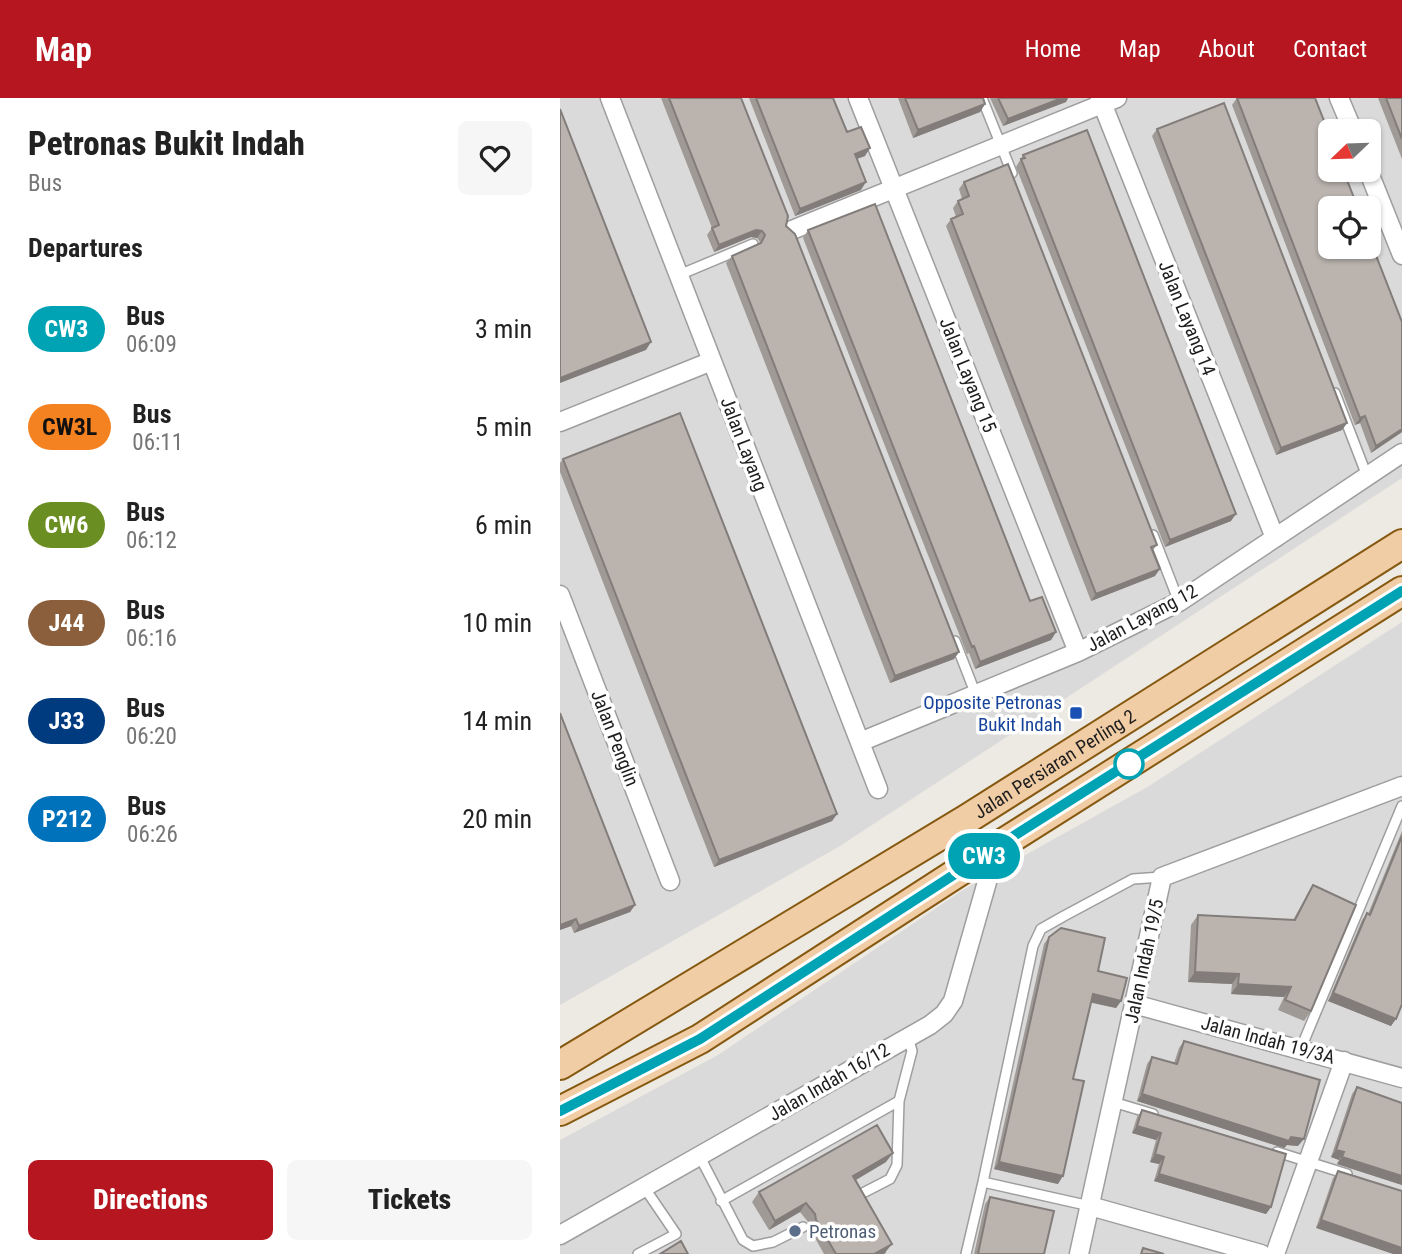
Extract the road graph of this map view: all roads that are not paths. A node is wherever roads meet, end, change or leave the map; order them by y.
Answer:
1 (610, 98) edge
2 (858, 98) edge
3 (982, 98) edge
4 (1339, 98) edge
5 (1106, 100) edge
6 (1348, 119) edge
7 (1001, 146) junction
8 (1373, 182) edge
9 (1016, 185) edge
10 (894, 190) junction
11 (792, 231) edge
12 (753, 243) edge
13 (1402, 255) edge
14 (679, 275) junction
15 (712, 361) junction
16 (1332, 385) edge
17 (560, 422) edge
18 (1402, 453) edge
19 (1367, 476) junction
20 (1148, 524) edge
21 (1275, 538) junction
22 (1402, 544) edge
23 (1402, 591) edge
24 (560, 595) edge
25 (1179, 602) junction
26 (950, 630) edge
27 (1078, 652) junction
28 (976, 695) junction
29 (859, 742) junction
30 (1402, 786) edge
31 (878, 789) dead end
32 (1402, 806) edge
33 (998, 847) junction
34 (1162, 877) junction
35 (670, 880) dead end
36 (1134, 1004) junction
37 (908, 1037) junction
38 (1301, 1048) junction
39 (1344, 1061) junction
40 (560, 1065) edge
41 (1402, 1078) edge
42 (899, 1101) junction
43 (1113, 1102) junction
44 (560, 1111) edge
45 (1165, 1118) edge
46 (1269, 1150) edge
47 (699, 1155) junction
48 (1308, 1162) junction
49 (1355, 1177) edge
50 (984, 1182) junction
51 (644, 1187) junction
52 (859, 1195) edge
53 (721, 1201) junction
54 (1090, 1206) junction
55 (803, 1227) dead end
56 (676, 1234) junction
57 (560, 1235) edge
58 (682, 1244) edge
59 (638, 1254) edge
60 (966, 1254) edge
61 (1079, 1254) edge
62 (1261, 1254) edge
63 (1275, 1254) edge

1 - 14 street, Jalan Layang
2 - 10 street, Jalan Layang 15
3 - 7 lane
4 - 6 street
5 - 7 street
5 - 21 street, Jalan Layang 14
7 - 9 lane
7 - 10 street
8 - 13 street
10 - 11 street
10 - 27 street, Jalan Layang 15
12 - 14 lane
14 - 15 street, Jalan Layang
15 - 17 street
15 - 29 street, Jalan Layang
16 - 19 lane
18 - 19 street, Jalan Layang 12
19 - 21 street, Jalan Layang 12
20 - 25 lane
21 - 25 street, Jalan Layang 12
22 - 40 main road, Jalan Persiaran Perling 2
23 - 33 main road, Jalan Persiaran Perling 2
24 - 35 street, Jalan Penglin
25 - 27 street, Jalan Layang 12
26 - 28 lane
27 - 28 street, Jalan Layang 12
28 - 29 street, Jalan Layang 12
29 - 31 street, Jalan Layang
30 - 34 street, Jalan Indah 19/5
32 - 38 lane
33 - 37 street, Jalan Indah 16/12
33 - 44 main road, Jalan Persiaran Perling 2
34 - 36 street, Jalan Indah 19/5
34 - 50 lane
36 - 38 street, Jalan Indah 19/3A
36 - 43 street, Jalan Indah 19/5
37 - 42 lane
37 - 47 street, Jalan Indah 16/12
38 - 39 street, Jalan Indah 19/3A
39 - 41 street, Jalan Indah 19/3A
39 - 48 street
42 - 52 lane
42 - 53 lane
43 - 45 lane
43 - 54 street, Jalan Indah 19/5
46 - 48 lane
47 - 51 street, Jalan Indah 16/12
47 - 53 lane
48 - 49 lane
48 - 63 street
50 - 54 lane
50 - 60 lane
51 - 56 lane
51 - 57 street, Jalan Indah 16/12
53 - 55 lane
54 - 61 street, Jalan Indah 19/5
54 - 62 street
56 - 58 lane
56 - 59 lane

